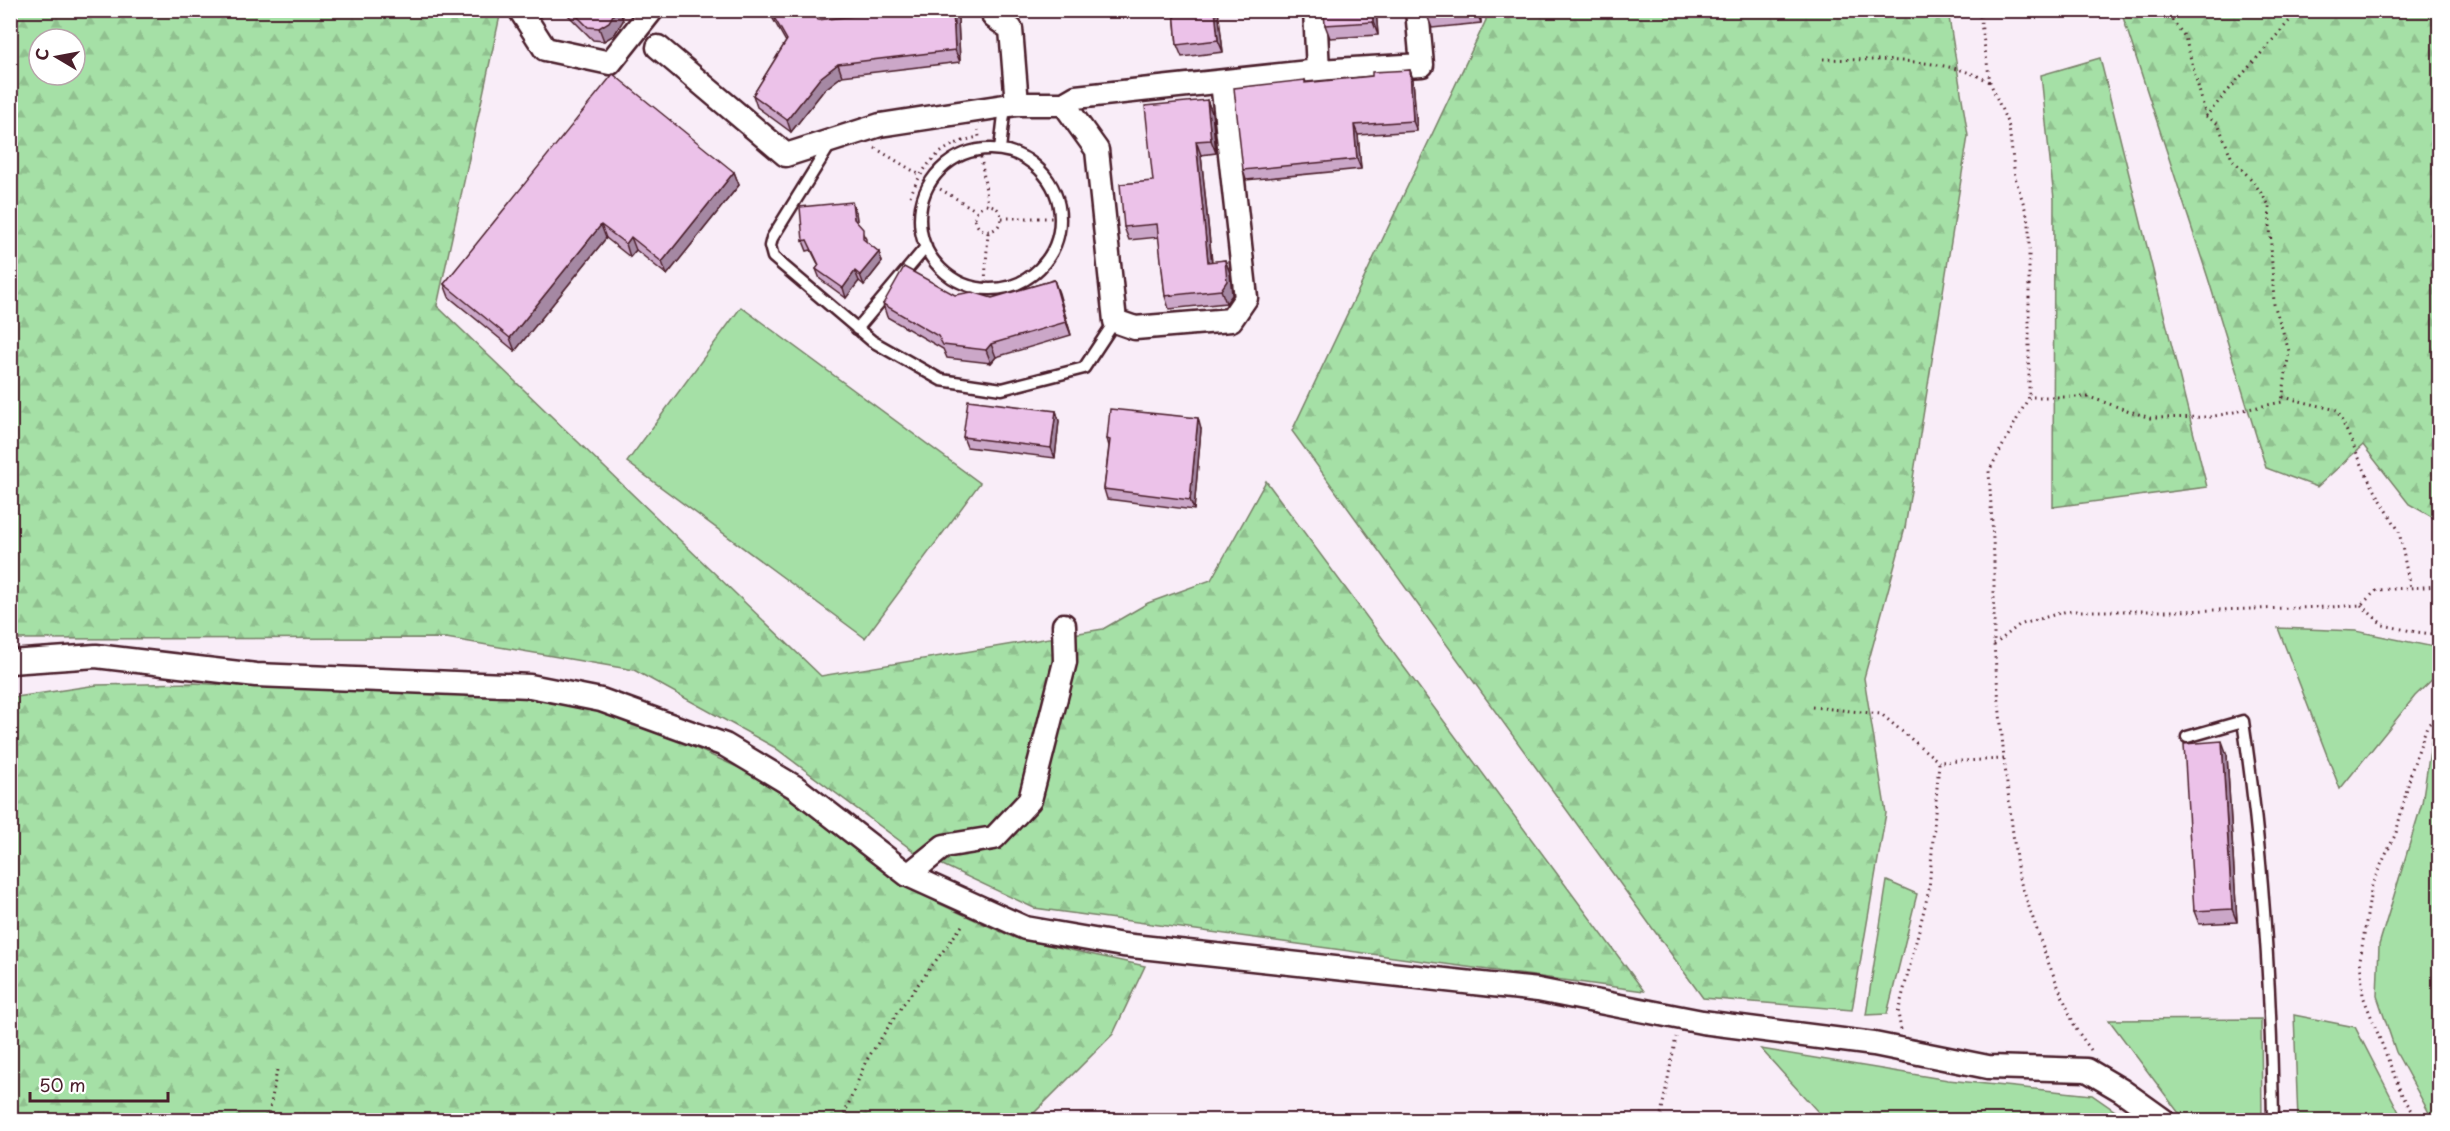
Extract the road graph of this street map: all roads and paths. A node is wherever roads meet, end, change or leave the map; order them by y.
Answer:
1 (520, 10) edge
2 (652, 10) edge
3 (993, 10) edge
4 (1315, 10) edge
5 (1417, 10) edge
6 (1979, 10) edge
7 (2165, 10) edge
8 (2299, 10) edge
9 (658, 47) dead end
10 (1823, 58) dead end
11 (1318, 70) junction
12 (1222, 82) junction
13 (1990, 82) junction
14 (1064, 104) junction
15 (1011, 105) junction
16 (976, 110) junction
17 (2206, 116) junction
18 (842, 137) junction
19 (1000, 149) junction
20 (981, 157) dead end
21 (920, 175) junction
22 (935, 186) dead end
23 (910, 196) dead end
24 (988, 205) junction
25 (977, 211) junction
26 (1002, 218) junction
27 (1052, 218) dead end
28 (988, 231) junction
29 (926, 247) junction
30 (985, 282) dead end
31 (1115, 321) junction
32 (857, 329) junction
33 (2283, 397) junction
34 (2029, 398) junction
35 (2439, 586) edge
36 (2410, 588) junction
37 (2361, 605) junction
38 (1064, 625) dead end
39 (2439, 635) edge
40 (1994, 645) junction
41 (10, 662) edge
42 (1812, 707) dead end
43 (2439, 713) edge
44 (2187, 736) dead end
45 (2004, 759) junction
46 (1939, 762) junction
47 (908, 875) junction
48 (975, 907) junction
49 (1672, 1016) junction
50 (1904, 1050) junction
51 (2095, 1055) dead end
52 (277, 1070) dead end
53 (269, 1114) junction
54 (260, 1120) edge
55 (269, 1120) edge
56 (842, 1120) edge
57 (1660, 1120) edge
58 (2163, 1120) edge
59 (2272, 1120) edge
60 (2418, 1120) edge

1 - 2 street
3 - 15 street
4 - 11 street
5 - 11 street
6 - 13 path
7 - 17 path
8 - 17 path
9 - 18 street
10 - 13 path
11 - 12 street
12 - 14 street
12 - 31 street
13 - 34 path
14 - 15 street
14 - 31 street
15 - 16 street
15 - 19 lane
16 - 18 street
16 - 21 path
17 - 33 path
18 - 21 path
18 - 32 lane
19 - 29 lane
19 - 29 lane
20 - 24 path
21 - 23 path
22 - 25 path
24 - 25 path
24 - 26 path
25 - 28 path
26 - 27 path
26 - 28 path
28 - 30 path
29 - 32 lane
31 - 32 lane
33 - 34 path
33 - 36 path
34 - 40 path
35 - 36 path
36 - 37 path
37 - 39 path
37 - 40 path
38 - 47 street
40 - 45 path
41 - 47 street
42 - 46 path
43 - 60 path
44 - 59 lane
45 - 46 path
45 - 51 path
46 - 50 path
47 - 48 street
48 - 49 street
48 - 56 path
49 - 50 street
49 - 57 path
50 - 58 street
52 - 53 path
53 - 54 path
53 - 55 path

